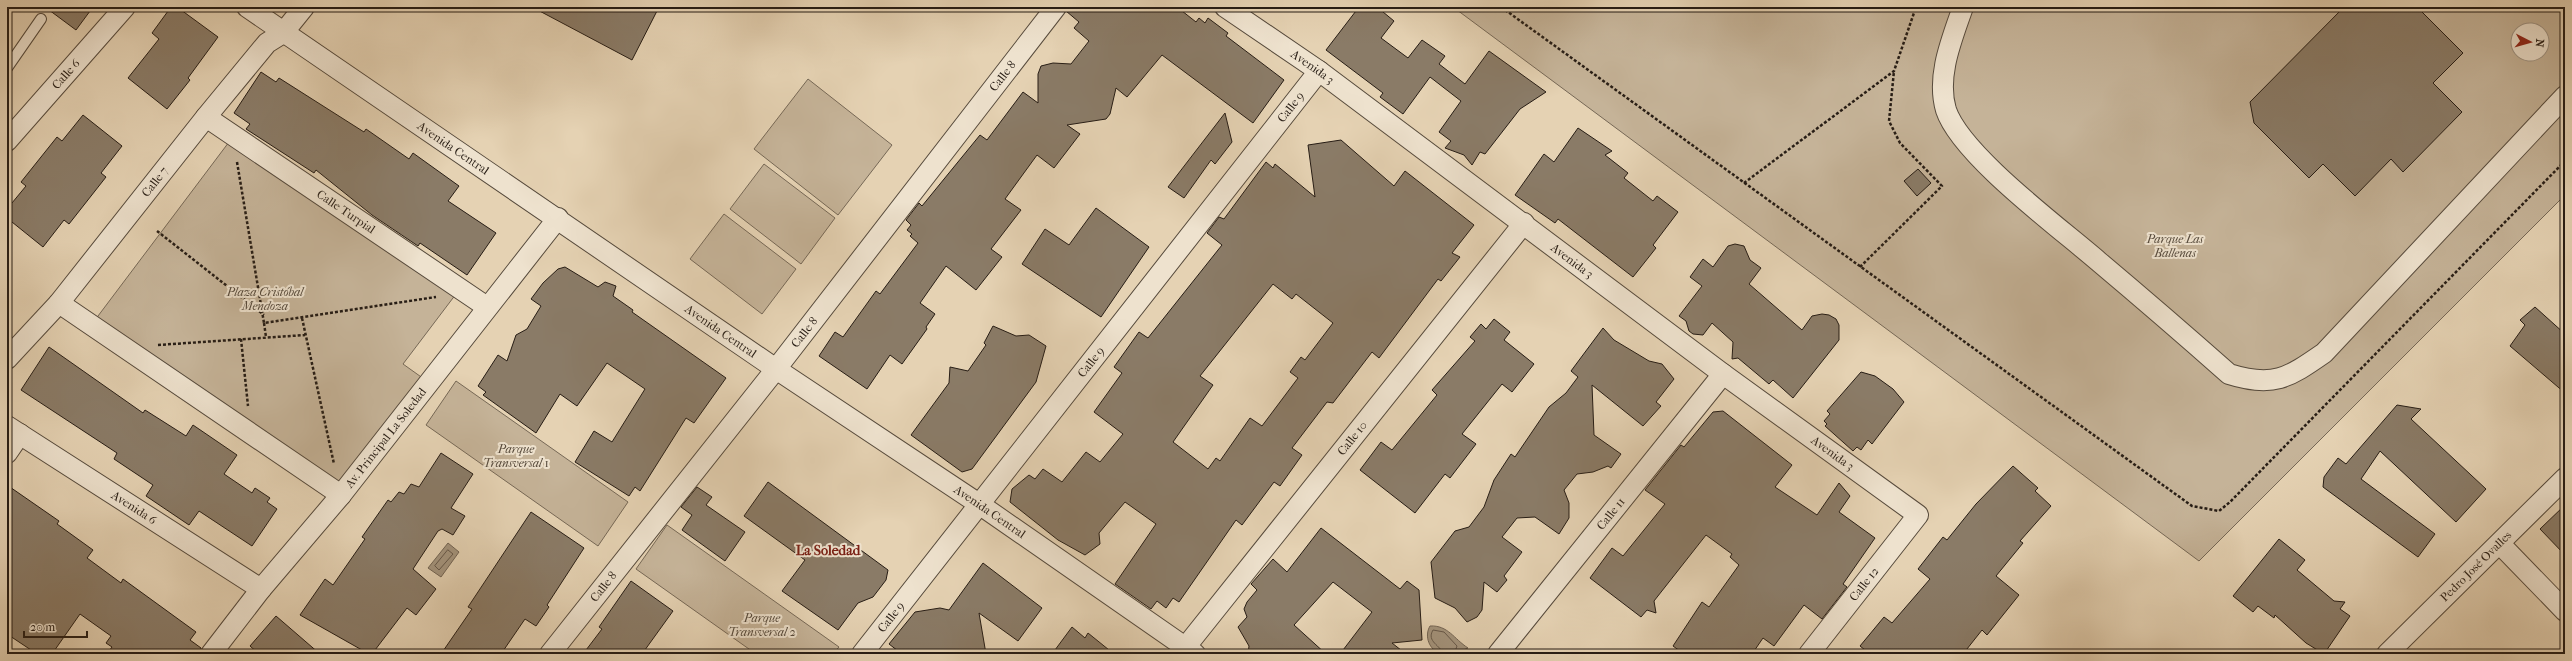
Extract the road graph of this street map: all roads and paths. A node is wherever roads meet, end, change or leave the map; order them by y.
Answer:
1 (125, 7) edge
2 (247, 7) edge
3 (304, 7) edge
4 (1056, 7) edge
5 (1225, 7) edge
6 (1502, 7) edge
7 (1916, 7) edge
8 (1963, 7) edge
9 (41, 19) dead end
10 (283, 33) junction
11 (7, 68) edge
12 (1319, 70) junction
13 (1894, 71) junction
14 (2565, 96) edge
15 (206, 117) junction
16 (13, 121) edge
17 (232, 134) junction
18 (7, 141) edge
19 (2565, 161) edge
20 (1744, 183) junction
21 (558, 218) junction
22 (1524, 223) junction
23 (157, 231) dead end
24 (1860, 267) junction
25 (466, 292) junction
26 (59, 303) junction
27 (487, 307) junction
28 (265, 315) junction
29 (302, 318) junction
30 (264, 323) junction
31 (305, 335) junction
32 (266, 338) junction
33 (241, 339) junction
34 (155, 345) dead end
35 (7, 359) edge
36 (776, 369) junction
37 (1723, 374) junction
38 (13, 430) edge
39 (251, 434) junction
40 (7, 453) edge
41 (2565, 478) edge
42 (340, 495) junction
43 (979, 504) junction
44 (1918, 515) joint
45 (2500, 544) junction
46 (261, 589) junction
47 (2565, 611) edge
48 (216, 652) edge
49 (1187, 652) edge
50 (550, 654) edge
51 (862, 654) edge
52 (1498, 654) edge
53 (1809, 654) edge
54 (2387, 654) edge

1 - 16 street, Calle 6
2 - 10 street, Avenida Central
3 - 10 street, Calle 7
4 - 36 street, Calle 8
5 - 12 street, Avenida 3
6 - 20 path
7 - 13 path
8 - 14 street
9 - 11 lane
10 - 15 street, Calle 7
10 - 21 street, Avenida Central
12 - 22 street, Avenida 3
12 - 43 street, Calle 9
13 - 20 path
13 - 24 path
15 - 17 street, Calle Turpial
15 - 26 street, Calle 7
16 - 18 street, Calle 6
17 - 25 street, Calle Turpial
17 - 28 path
19 - 24 path
20 - 24 path
21 - 27 street, Av. Principal La Soledad
21 - 36 street, Avenida Central
22 - 37 street, Avenida 3
22 - 49 street, Calle 10
23 - 28 path
25 - 27 street, Calle Turpial
25 - 29 path
26 - 35 street, Calle 7
26 - 39 street
27 - 42 street, Av. Principal La Soledad
28 - 30 path
29 - 30 path
29 - 31 path
30 - 32 path
31 - 32 path
31 - 42 path
32 - 33 path
33 - 34 path
33 - 39 path
36 - 43 street, Avenida Central
36 - 50 street, Calle 8
37 - 44 street, Avenida 3
37 - 52 street, Calle 11
38 - 40 street
38 - 46 street, Avenida 6
39 - 42 street
41 - 45 street, Pedro José Ovalles
42 - 46 street, Av. Principal La Soledad
43 - 49 street, Avenida Central
43 - 51 street, Calle 9
44 - 53 street, Calle 12
45 - 47 street
45 - 54 street, Pedro José Ovalles
46 - 48 street, Av. Principal La Soledad

